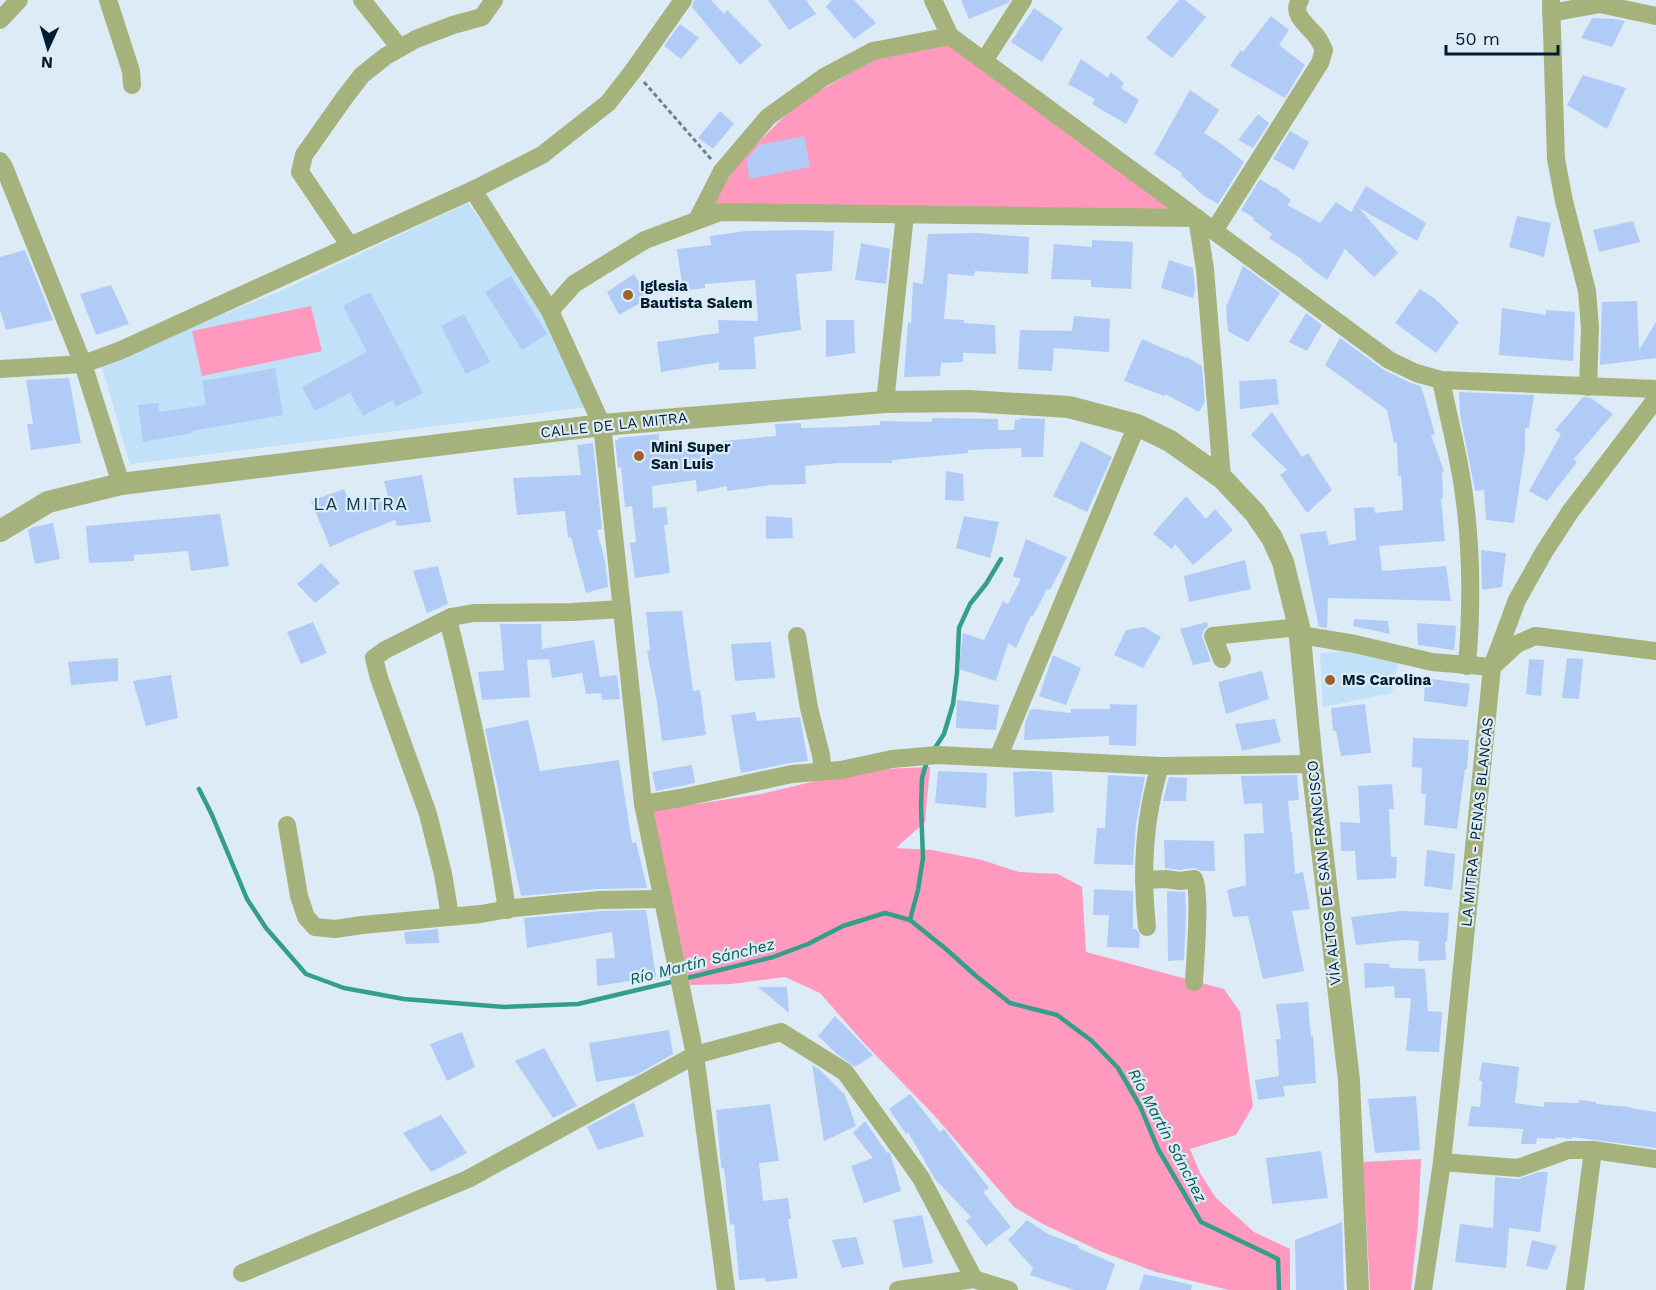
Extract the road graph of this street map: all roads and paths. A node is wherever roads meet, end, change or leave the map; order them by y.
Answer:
1 (19, 0) edge
2 (108, 0) edge
3 (362, 0) edge
4 (494, 0) edge
5 (683, 0) edge
6 (933, 0) edge
7 (1023, 0) edge
8 (1300, 0) edge
9 (1551, 7) edge
10 (1656, 16) edge
11 (0, 20) edge
12 (950, 36) junction
13 (400, 48) junction
14 (984, 61) junction
15 (633, 70) junction
16 (132, 85) dead end
17 (0, 161) edge
18 (722, 171) junction
19 (473, 190) junction
20 (905, 214) junction
21 (1197, 218) junction
22 (698, 220) junction
23 (1214, 231) junction
24 (350, 246) junction
25 (550, 311) junction
26 (83, 364) junction
27 (0, 369) edge
28 (1441, 380) junction
29 (1588, 387) junction
30 (1656, 390) edge
31 (1656, 399) edge
32 (885, 402) junction
33 (602, 425) junction
34 (1137, 425) junction
35 (1222, 478) junction
36 (121, 484) junction
37 (0, 531) edge
38 (622, 609) junction
39 (451, 617) junction
40 (1300, 631) junction
41 (797, 636) dead end
42 (1656, 651) edge
43 (1222, 659) dead end
44 (1467, 666) junction
45 (1492, 667) junction
46 (998, 758) junction
47 (1312, 764) junction
48 (1160, 766) junction
49 (823, 771) junction
50 (643, 804) junction
51 (287, 825) dead end
52 (1144, 880) junction
53 (662, 899) junction
54 (507, 910) junction
55 (450, 916) junction
56 (1147, 927) dead end
57 (1194, 982) dead end
58 (695, 1055) junction
59 (1593, 1150) junction
60 (1656, 1159) edge
61 (1442, 1162) junction
62 (242, 1273) dead end
63 (974, 1279) junction
64 (726, 1290) edge
65 (898, 1290) edge
66 (1009, 1290) edge
67 (1358, 1290) edge
68 (1423, 1290) edge
69 (1575, 1290) edge

1 - 11 street
2 - 16 street
3 - 13 street
4 - 13 street
5 - 15 street
6 - 12 street
7 - 14 street
8 - 23 street
9 - 10 street
9 - 29 street
12 - 14 street
12 - 18 street
13 - 24 street
14 - 21 street
15 - 18 path
15 - 19 street
17 - 26 street
18 - 22 street
19 - 24 street
19 - 25 street
20 - 21 street
20 - 22 street
20 - 32 street
21 - 23 street
21 - 35 street
22 - 25 street
23 - 28 street
24 - 26 street
25 - 33 street
26 - 27 street
26 - 36 street
28 - 29 street
28 - 44 street
29 - 30 street
31 - 45 street, LA MITRA - PENAS BLANCAS
32 - 33 street, CALLE DE LA MITRA
32 - 34 street, CALLE DE LA MITRA
33 - 36 street, CALLE DE LA MITRA
33 - 38 street
34 - 35 street, CALLE DE LA MITRA
34 - 46 street
35 - 40 street, VÍA ALTOS DE SAN FRANCISCO
36 - 37 street, CALLE DE LA MITRA
38 - 39 street
38 - 50 street
39 - 54 street
39 - 55 street
40 - 43 street
40 - 44 street
40 - 47 street, VÍA ALTOS DE SAN FRANCISCO
41 - 49 street
42 - 45 street
44 - 45 street
45 - 61 street, LA MITRA - PENAS BLANCAS
46 - 48 street
46 - 49 street
47 - 48 street
47 - 67 street, VÍA ALTOS DE SAN FRANCISCO
48 - 52 street
49 - 50 street
50 - 53 street
51 - 55 street
52 - 56 street
52 - 57 street
53 - 54 street
53 - 58 street
54 - 55 street
58 - 62 street
58 - 63 street
58 - 64 street
59 - 60 street
59 - 61 street
59 - 69 street
61 - 68 street, LA MITRA - PENAS BLANCAS
63 - 65 street
63 - 66 street

